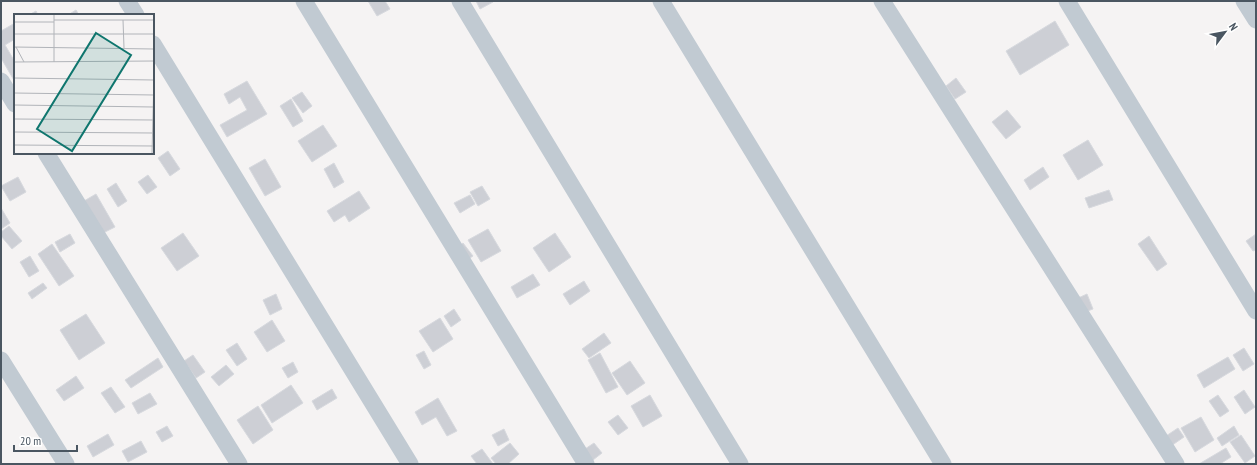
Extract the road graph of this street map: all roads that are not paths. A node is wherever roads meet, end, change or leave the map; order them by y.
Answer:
1 (127, 1) edge
2 (304, 1) edge
3 (460, 1) edge
4 (661, 1) edge
5 (882, 1) edge
6 (1067, 1) edge
7 (1244, 1) edge
8 (135, 14) edge
9 (1256, 20) edge
10 (154, 46) edge
11 (1, 81) edge
12 (14, 102) edge
13 (47, 154) edge
14 (1256, 311) edge
15 (1, 360) edge
16 (66, 464) edge
17 (239, 464) edge
18 (410, 464) edge
19 (586, 464) edge
20 (740, 464) edge
21 (943, 464) edge
22 (1176, 464) edge

1 - 8 street
2 - 19 street
3 - 20 street
4 - 21 street
5 - 22 street
6 - 14 street
7 - 9 street
10 - 18 street
11 - 12 street
13 - 17 street
15 - 16 street

